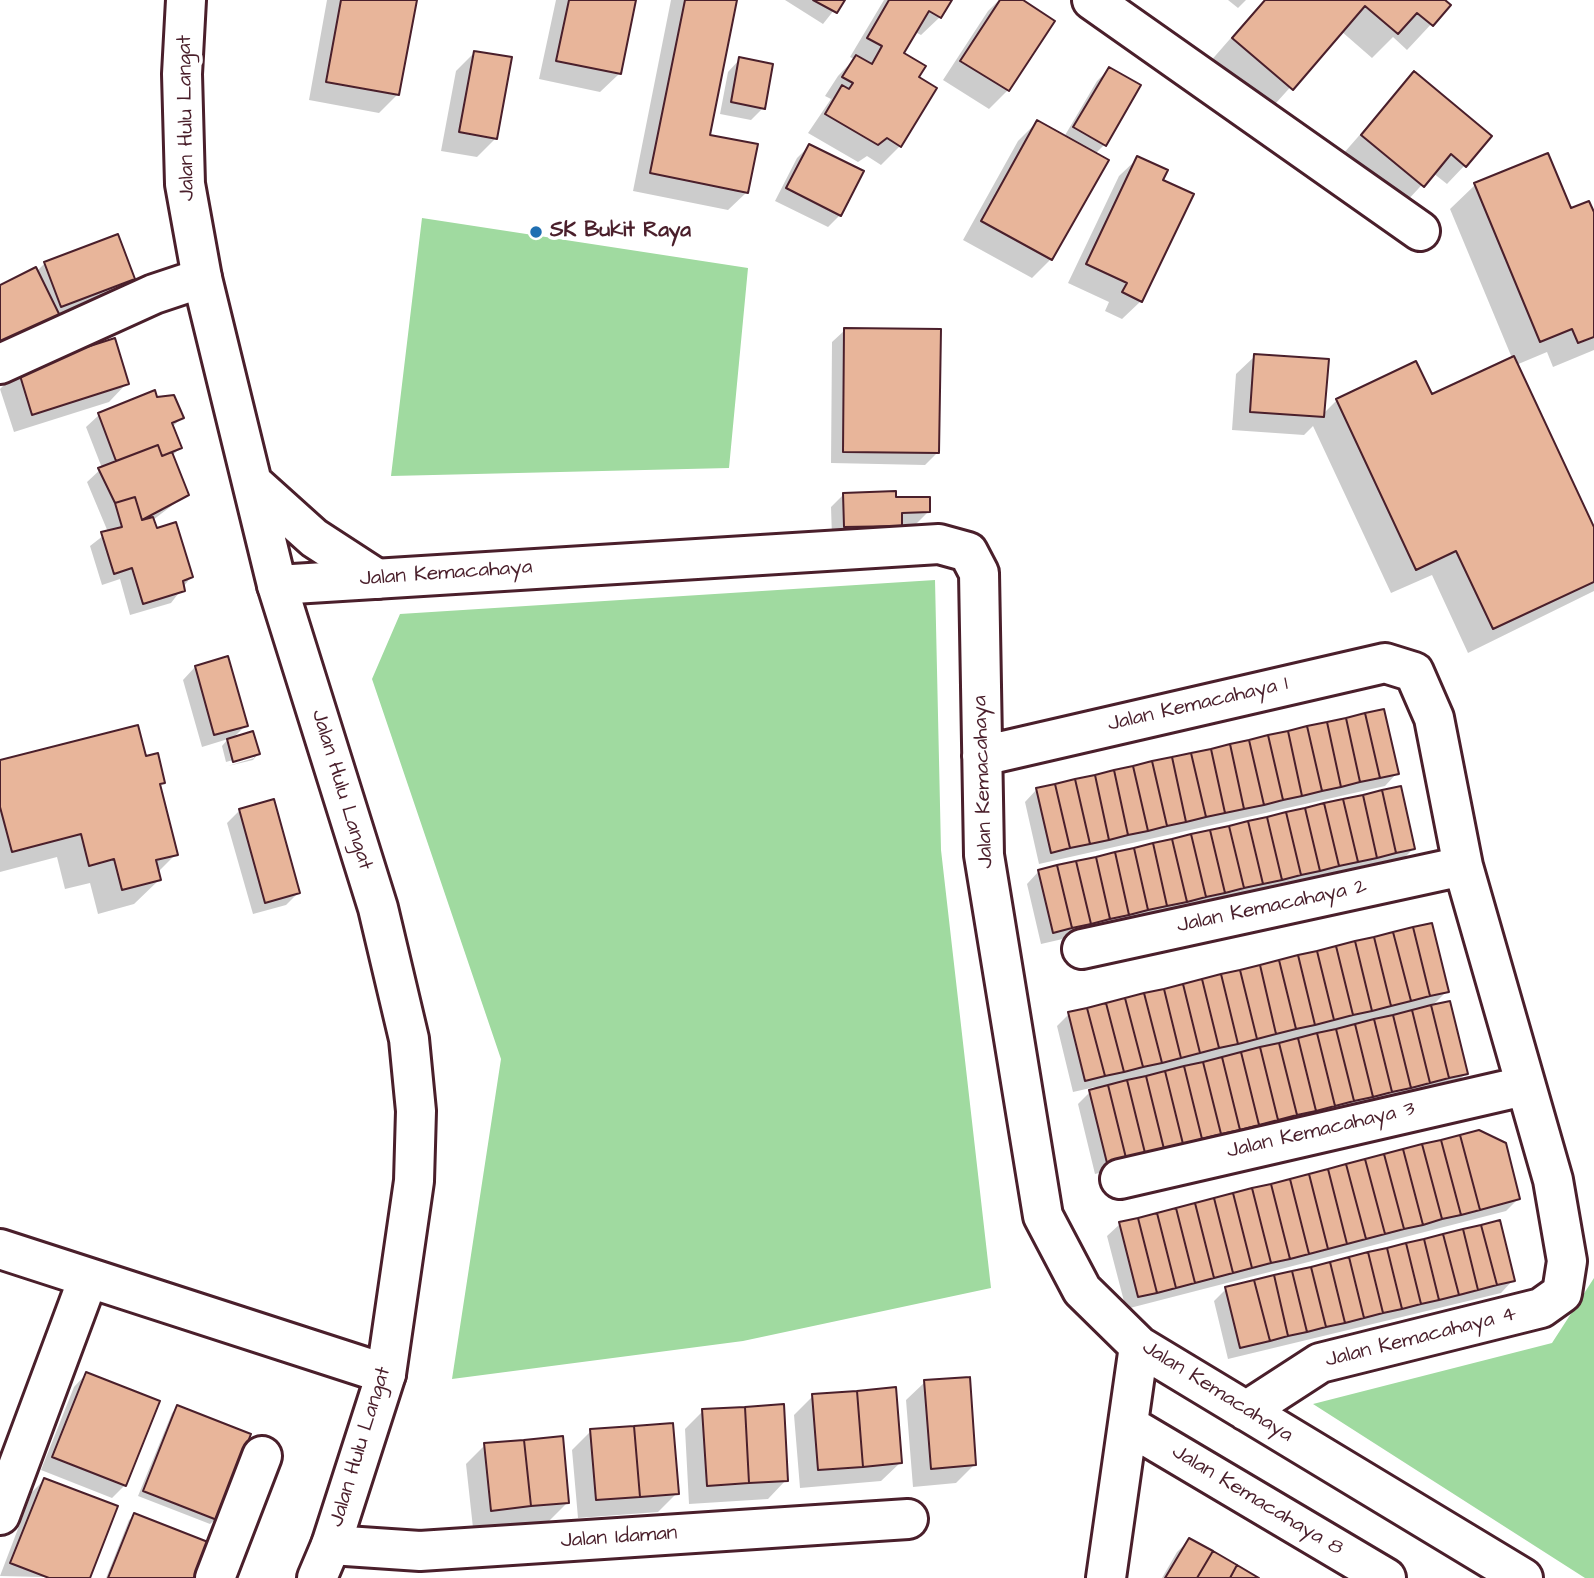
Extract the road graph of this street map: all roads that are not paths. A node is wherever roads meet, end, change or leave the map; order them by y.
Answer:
1 (186, 0) edge
2 (1092, 0) edge
3 (1420, 231) dead end
4 (202, 278) junction
5 (0, 364) edge
6 (254, 484) junction
7 (377, 579) junction
8 (277, 585) junction
9 (982, 756) junction
10 (1463, 866) junction
11 (1082, 949) dead end
12 (1524, 1087) junction
13 (1120, 1179) dead end
14 (0, 1250) edge
15 (89, 1279) junction
16 (1139, 1346) junction
17 (386, 1374) junction
18 (1247, 1411) junction
19 (1128, 1425) junction
20 (262, 1456) dead end
21 (7, 1474) edge
22 (0, 1515) edge
23 (908, 1519) dead end
24 (324, 1561) edge
25 (215, 1578) edge
26 (1106, 1578) edge
27 (1386, 1578) edge
28 (1523, 1578) edge

1 - 4 street, Jalan Hulu Langat
2 - 3 street
4 - 5 street
4 - 6 street, Jalan Hulu Langat
6 - 7 street
6 - 8 street, Jalan Hulu Langat
7 - 8 street, Jalan Kemacahaya
7 - 9 street, Jalan Kemacahaya
8 - 17 street, Jalan Hulu Langat
9 - 10 street, Jalan Kemacahaya 1
9 - 16 street, Jalan Kemacahaya
10 - 11 street, Jalan Kemacahaya 2
10 - 12 street
12 - 13 street, Jalan Kemacahaya 3
12 - 18 street, Jalan Kemacahaya 4
14 - 15 street
15 - 17 street
15 - 21 street
16 - 18 street, Jalan Kemacahaya
16 - 19 street
17 - 24 street, Jalan Hulu Langat
18 - 28 street, Jalan Kemacahaya
19 - 26 street
19 - 27 street, Jalan Kemacahaya 8
20 - 25 street
21 - 22 street
23 - 24 street, Jalan Idaman

